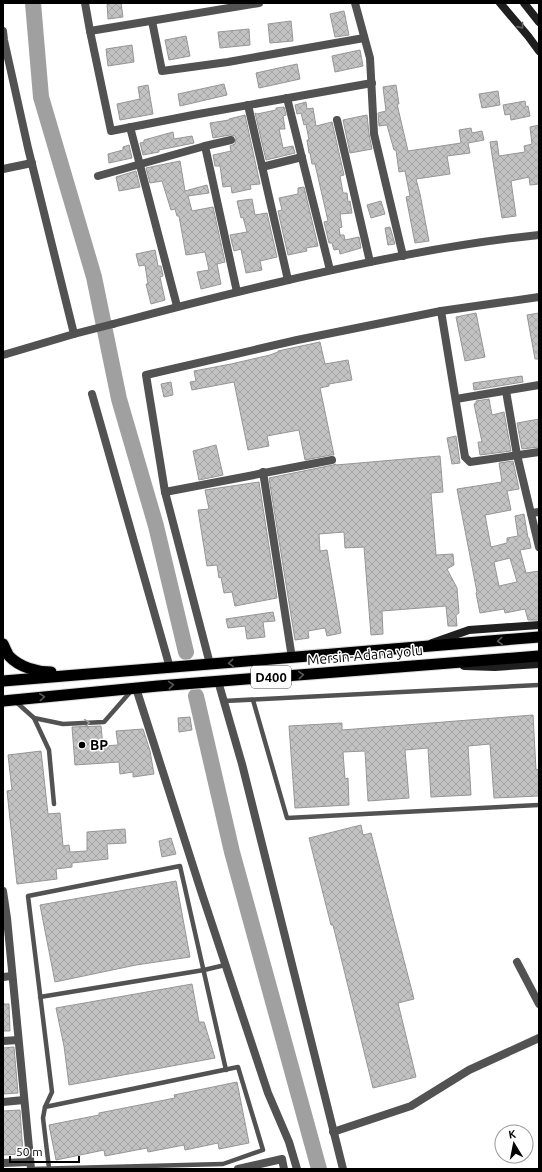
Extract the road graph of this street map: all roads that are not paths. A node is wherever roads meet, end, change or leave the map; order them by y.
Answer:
1 (85, 3) edge
2 (259, 3) edge
3 (355, 3) edge
4 (500, 3) edge
5 (524, 3) edge
6 (152, 21) junction
7 (539, 22) edge
8 (3, 31) edge
9 (90, 31) junction
10 (364, 38) junction
11 (3, 40) edge
12 (539, 51) edge
13 (372, 83) junction
14 (287, 98) junction
15 (248, 105) junction
16 (337, 120) dead end
17 (130, 127) junction
18 (231, 140) dead end
19 (205, 146) junction
20 (302, 157) junction
21 (32, 163) junction
22 (140, 164) junction
23 (262, 167) junction
24 (3, 169) edge
25 (98, 176) dead end
26 (539, 235) edge
27 (403, 256) junction
28 (370, 262) junction
29 (330, 270) junction
30 (288, 280) junction
31 (237, 292) junction
32 (539, 297) edge
33 (177, 306) junction
34 (441, 311) junction
35 (74, 334) junction
36 (3, 355) edge
37 (539, 385) edge
38 (506, 391) junction
39 (92, 394) dead end
40 (456, 399) junction
41 (539, 452) edge
42 (517, 456) junction
43 (332, 460) dead end
44 (263, 473) junction
45 (165, 492) junction
46 (535, 513) edge
47 (539, 547) edge
48 (539, 625) edge
49 (539, 637) edge
50 (3, 644) edge
51 (418, 647) junction
52 (539, 656) edge
53 (292, 658) junction
54 (210, 664) junction
55 (539, 664) edge
56 (419, 666) junction
57 (170, 668) junction
58 (158, 669) junction
59 (3, 681) edge
60 (218, 682) junction
61 (539, 685) edge
62 (134, 689) junction
63 (8, 700) edge
64 (253, 700) junction
65 (224, 701) junction
66 (34, 718) junction
67 (54, 804) dead end
68 (539, 804) edge
69 (3, 891) edge
70 (4, 913) edge
71 (517, 962) dead end
72 (225, 965) junction
73 (204, 970) junction
74 (12, 976) junction
75 (3, 977) edge
76 (40, 997) junction
77 (539, 1004) edge
78 (539, 1038) edge
79 (18, 1040) junction
80 (3, 1041) edge
81 (226, 1070) junction
82 (24, 1100) junction
83 (3, 1102) edge
84 (45, 1107) junction
85 (333, 1132) junction
86 (3, 1163) edge
87 (31, 1167) edge
88 (49, 1168) edge
89 (238, 1169) edge
90 (284, 1169) edge
91 (297, 1169) edge
92 (343, 1169) edge

1 - 9 street
2 - 6 street
3 - 10 street
4 -> 12 main road
5 - 7 main road
6 - 9 street
6 - 10 street
8 - 11 street
9 - 17 street
10 - 13 street
11 - 21 street
13 - 14 street
13 - 27 street
14 - 15 street
14 - 20 street
15 - 17 street
15 - 23 street
16 - 28 street
17 - 22 street
18 - 19 street
19 - 22 street
19 - 31 street
20 - 23 street
20 - 29 street
21 - 24 street
21 - 35 street
22 - 25 street
22 - 33 street
23 - 30 street
26 - 27 street
27 - 28 street
28 - 29 street
29 - 30 street
30 - 31 street
31 - 33 street
32 - 34 street
33 - 35 street
34 - 40 street
34 - 45 street
35 - 36 street
37 - 38 street
38 - 40 street
38 - 42 street
39 - 57 street
40 - 42 street
41 - 42 street
42 - 46 street
43 - 44 street
44 - 45 street
44 - 53 street
45 - 54 street
46 - 47 street
48 - 51 main road
49 -> 51 highway, Mersin-Adana yolu / D400
50 - 58 highway
51 - 53 highway, Mersin-Adana yolu / D400
52 - 56 highway, Mersin-Adana yolu / D400
53 -> 54 highway, Mersin-Adana yolu / D400
54 - 57 highway, Mersin-Adana yolu / D400
55 - 56 main road
60 -> 56 highway, Mersin-Adana yolu / D400
57 - 58 highway, Mersin-Adana yolu / D400
58 - 59 highway, Mersin-Adana yolu / D400
62 -> 60 highway, Mersin-Adana yolu / D400
60 - 65 street
61 - 64 lane
63 -> 62 highway, Mersin-Adana yolu / D400
66 -> 62 lane
62 - 72 street
63 - 66 lane
64 - 65 lane
64 - 68 lane
65 - 85 street
66 - 67 lane
69 - 70 street
70 - 74 street
71 - 77 street
72 - 73 lane
72 - 91 street
73 - 76 lane
73 - 76 lane
73 - 81 lane
74 - 75 street
74 - 79 street
76 - 84 lane
78 - 85 street
79 - 80 street
79 - 82 street
81 - 84 lane
81 - 88 lane
82 - 83 street
82 - 87 street
84 - 88 lane
85 - 92 street
86 - 87 street
87 - 88 lane
89 - 90 street

